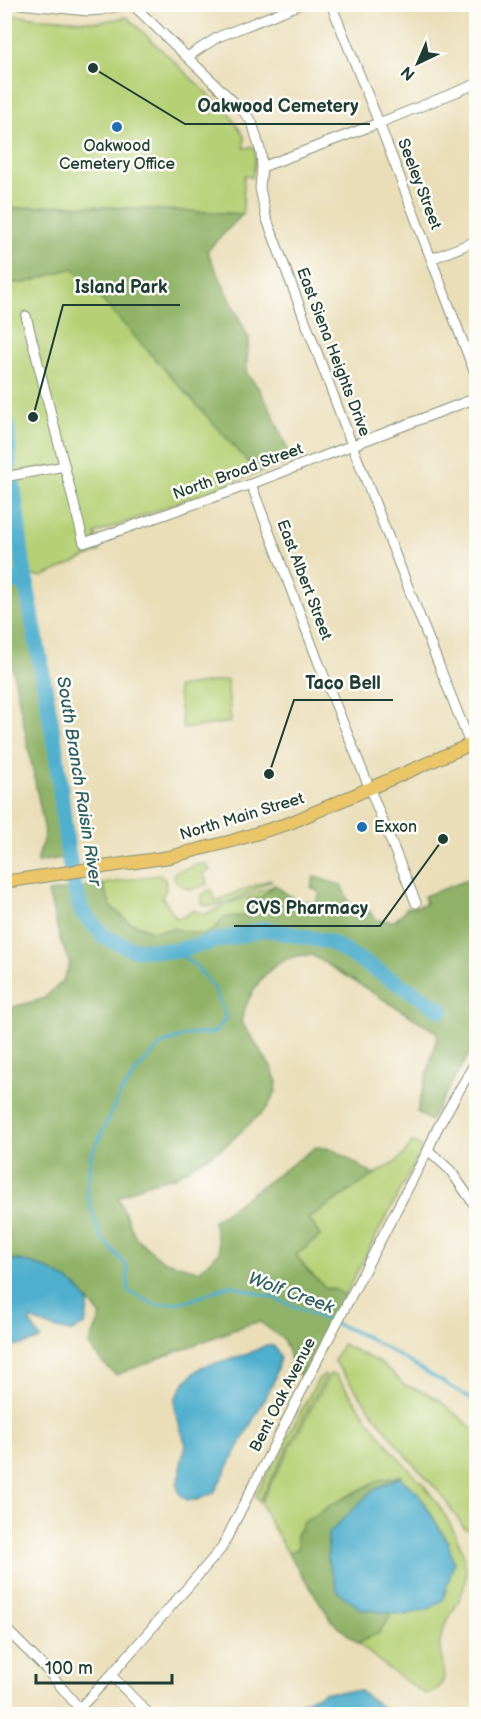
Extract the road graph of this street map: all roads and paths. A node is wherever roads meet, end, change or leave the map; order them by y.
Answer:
1 (20, 4) edge
2 (130, 4) edge
3 (301, 4) edge
4 (331, 4) edge
5 (187, 57) junction
6 (477, 84) edge
7 (379, 123) junction
8 (262, 167) junction
9 (477, 241) edge
10 (431, 259) junction
11 (26, 316) dead end
12 (477, 376) edge
13 (477, 398) edge
14 (352, 445) junction
15 (65, 466) junction
16 (4, 477) edge
17 (251, 484) junction
18 (474, 743) edge
19 (477, 759) edge
20 (370, 787) junction
21 (4, 882) edge
22 (416, 903) dead end
23 (477, 1061) edge
24 (428, 1150) junction
25 (477, 1207) edge
26 (4, 1626) edge
27 (111, 1675) junction
28 (76, 1711) edge
29 (149, 1714) edge

1 - 2 street
2 - 5 street, East Siena Heights Drive
3 - 5 street
4 - 7 street, Seeley Street
5 - 8 street, East Siena Heights Drive
6 - 7 street
7 - 8 street
7 - 10 street, Seeley Street
8 - 14 street, East Siena Heights Drive
9 - 10 street
10 - 12 street, Seeley Street
11 - 15 street, North Broad Street
13 - 14 street, North Broad Street
14 - 17 street, North Broad Street
14 - 18 street, East Siena Heights Drive
15 - 16 street
15 - 17 street, North Broad Street
17 - 20 street, East Albert Street
18 - 19 street, East Siena Heights Drive
18 - 20 main road, North Main Street
20 - 21 main road, North Main Street
20 - 22 street, East Albert Street
23 - 24 street, Bent Oak Avenue
24 - 25 street
24 - 27 street, Bent Oak Avenue
26 - 28 street
27 - 28 street, Bent Oak Avenue
27 - 29 street

